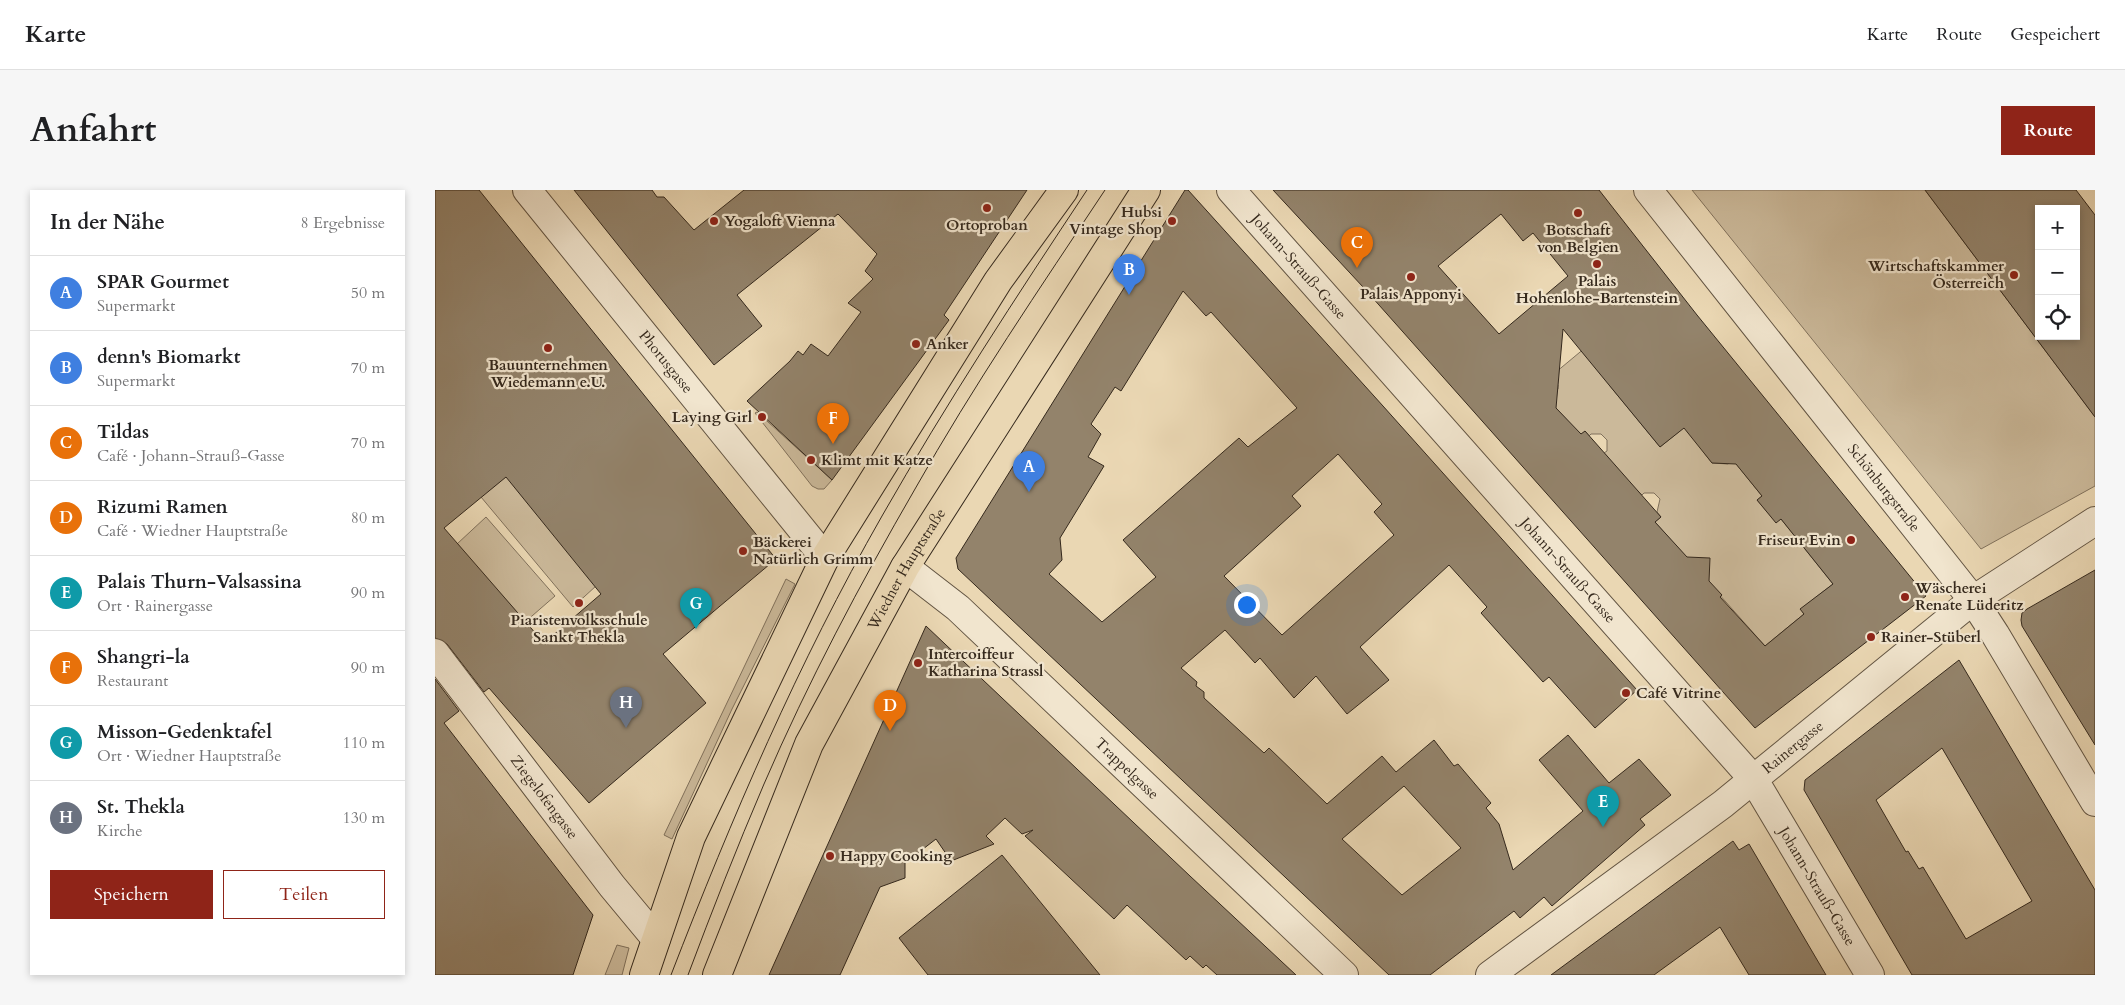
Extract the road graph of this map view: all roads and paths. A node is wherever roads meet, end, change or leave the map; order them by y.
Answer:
1 (527, 190) edge
2 (1064, 190) edge
3 (1146, 190) edge
4 (1231, 190) edge
5 (1647, 190) edge
6 (2095, 521) edge
7 (825, 558) junction
8 (905, 566) junction
9 (1973, 600) junction
10 (435, 654) edge
11 (1754, 780) junction
12 (2095, 802) edge
13 (656, 939) junction
14 (723, 972) edge
15 (644, 975) edge
16 (1344, 975) edge
17 (1490, 975) edge
18 (1871, 975) edge

1 - 7 street, Phorusgasse
2 - 7 main road
3 - 8 main road, Wiedner Hauptstraße
4 - 11 street, Johann-Strauß-Gasse
5 - 9 street, Schönburgstraße
6 - 9 street, Rainergasse
7 - 13 main road
8 - 14 main road, Wiedner Hauptstraße
8 - 16 street, Trappelgasse
9 - 11 street, Rainergasse
9 - 12 street, Schönburgstraße
10 - 13 street, Ziegelofengasse
11 - 17 street, Rainergasse
11 - 18 street, Johann-Strauß-Gasse
13 - 15 main road

